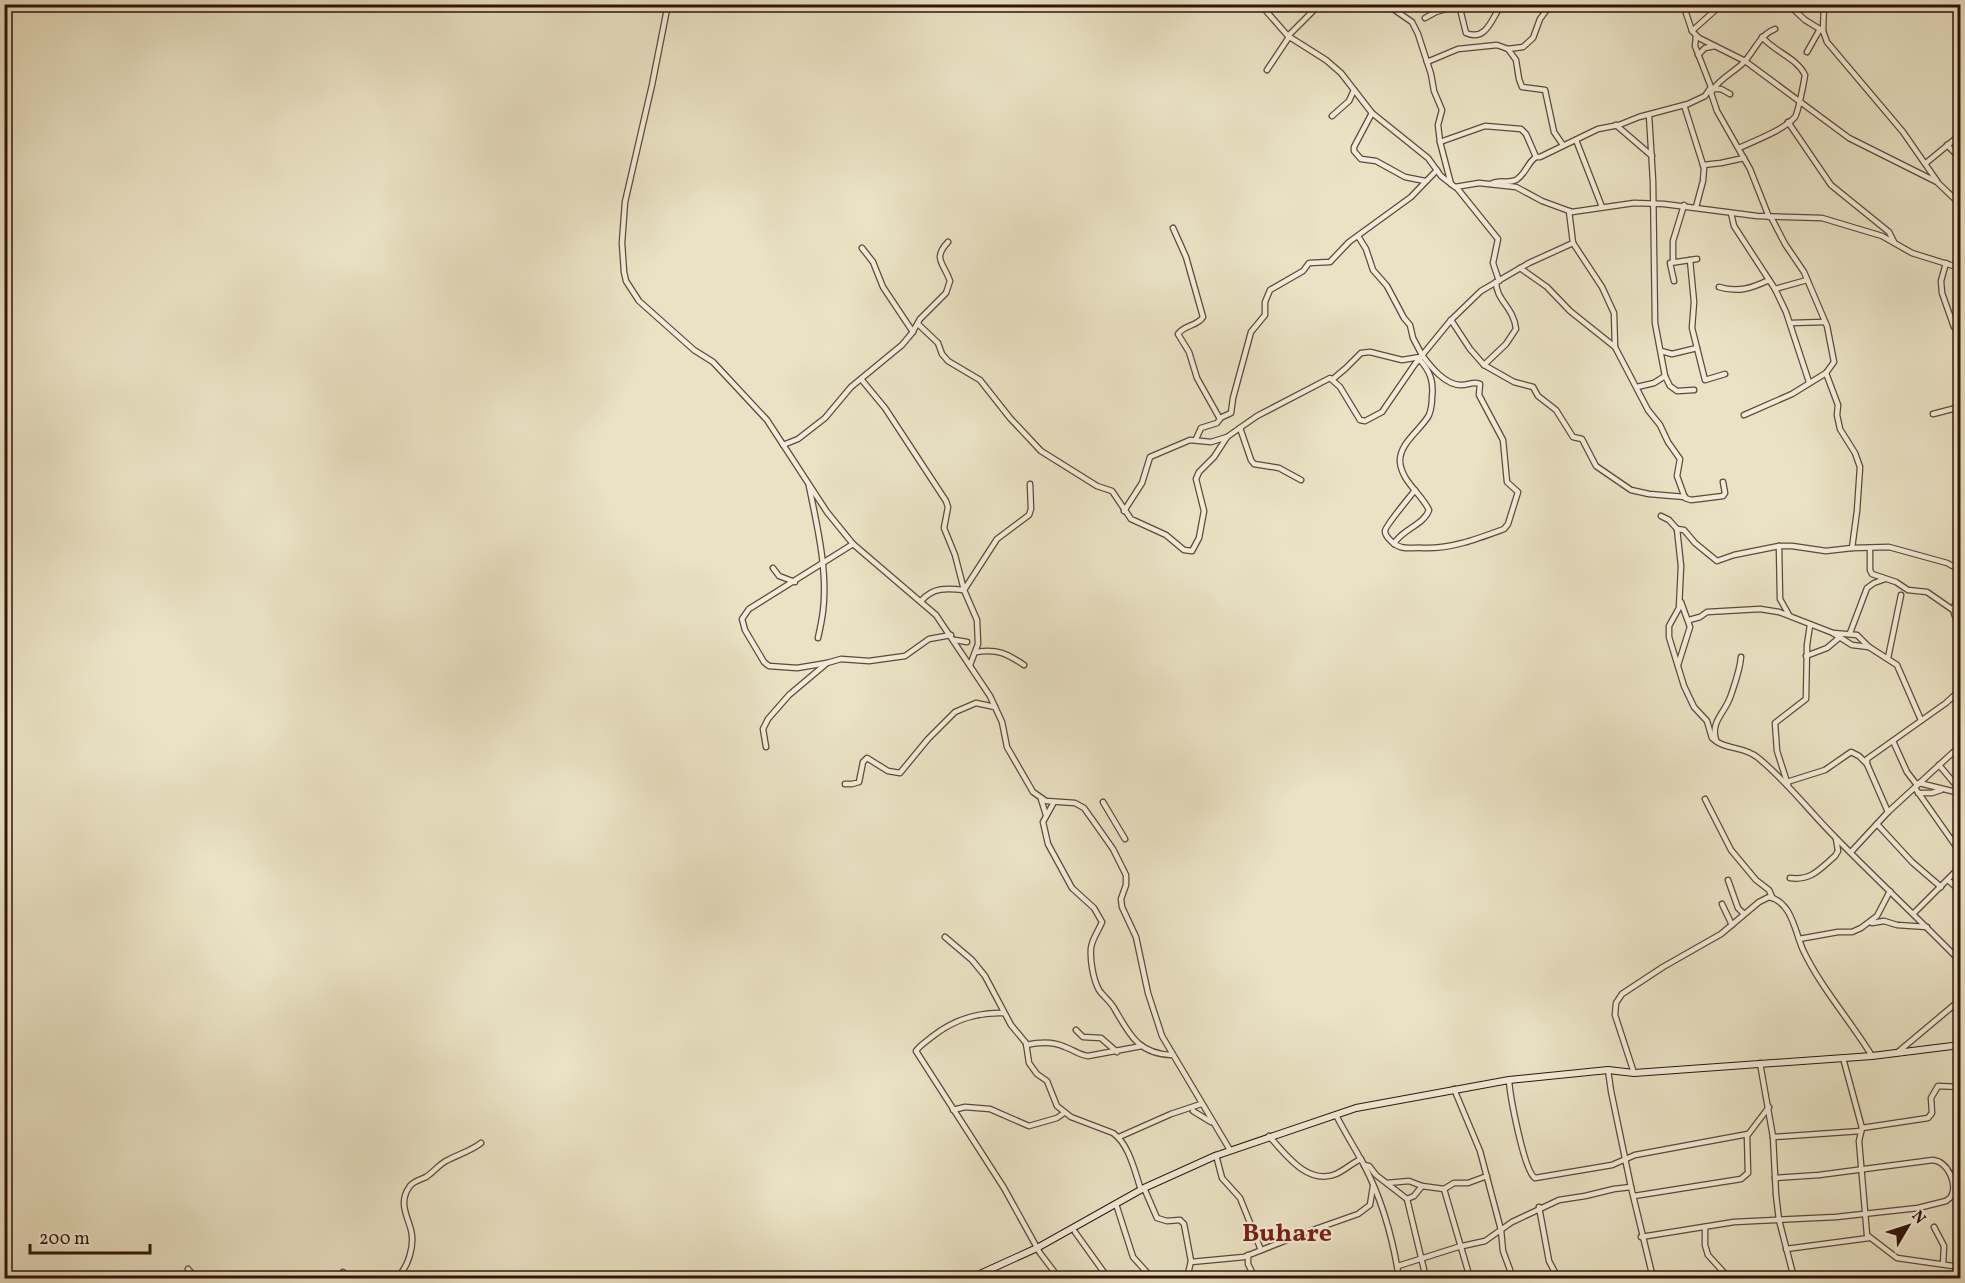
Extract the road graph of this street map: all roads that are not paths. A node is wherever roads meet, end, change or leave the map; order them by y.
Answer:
1 (668, 4) edge
2 (1260, 4) edge
3 (1309, 4) edge
4 (1320, 4) edge
5 (1386, 4) edge
6 (1484, 4) edge
7 (1502, 4) edge
8 (1551, 4) edge
9 (1683, 4) edge
10 (1722, 4) edge
11 (1784, 4) edge
12 (1824, 4) edge
13 (1463, 5) edge
14 (1313, 9) junction
15 (1425, 18) dead end
16 (1775, 29) dead end
17 (1822, 30) junction
18 (1694, 33) junction
19 (1289, 36) junction
20 (1762, 37) junction
21 (1718, 46) junction
22 (1508, 49) junction
23 (1807, 52) dead end
24 (1698, 55) junction
25 (1745, 61) junction
26 (1427, 62) junction
27 (1267, 70) dead end
28 (1354, 90) junction
29 (1711, 91) junction
30 (1730, 94) dead end
31 (1799, 99) junction
32 (1684, 105) junction
33 (1372, 113) junction
34 (1649, 115) junction
35 (1332, 116) dead end
36 (1788, 122) junction
37 (1616, 125) junction
38 (1960, 135) edge
39 (1576, 140) junction
40 (1440, 142) junction
41 (1563, 145) junction
42 (1947, 145) junction
43 (1739, 148) junction
44 (1652, 156) junction
45 (1536, 157) junction
46 (1744, 158) junction
47 (1960, 158) edge
48 (1926, 163) junction
49 (1703, 165) junction
50 (1437, 170) junction
51 (1425, 181) junction
52 (1937, 182) junction
53 (1451, 184) junction
54 (1490, 184) junction
55 (1457, 188) junction
56 (1653, 203) junction
57 (1960, 204) edge
58 (1684, 206) junction
59 (1602, 207) junction
60 (1696, 207) junction
61 (1569, 211) junction
62 (1731, 213) junction
63 (1770, 217) junction
64 (1173, 228) dead end
65 (1358, 236) junction
66 (948, 242) dead end
67 (1894, 242) junction
68 (1573, 243) junction
69 (862, 248) dead end
70 (1696, 259) dead end
71 (1690, 260) junction
72 (1673, 262) junction
73 (1946, 263) junction
74 (1520, 268) junction
75 (1960, 268) edge
76 (1769, 280) junction
77 (1807, 280) junction
78 (1674, 281) dead end
79 (1498, 282) junction
80 (1719, 287) dead end
81 (1775, 289) junction
82 (1451, 320) junction
83 (1825, 322) junction
84 (1791, 323) junction
85 (918, 324) junction
86 (913, 332) junction
87 (1960, 333) edge
88 (1615, 347) junction
89 (1697, 348) junction
90 (1661, 351) junction
91 (1421, 356) junction
92 (1484, 365) junction
93 (1826, 373) junction
94 (1725, 374) dead end
95 (1665, 376) junction
96 (861, 379) junction
97 (1333, 379) junction
98 (1809, 382) junction
99 (1637, 387) junction
100 (1694, 390) dead end
101 (1960, 407) edge
102 (1933, 414) dead end
103 (1744, 415) dead end
104 (1220, 418) junction
105 (1240, 428) junction
106 (1227, 437) junction
107 (1196, 439) junction
108 (783, 445) junction
109 (1301, 480) dead end
110 (1723, 482) dead end
111 (809, 484) junction
112 (1030, 484) dead end
113 (1415, 490) junction
114 (1685, 497) junction
115 (1124, 511) junction
116 (1661, 516) dead end
117 (1677, 529) junction
118 (853, 544) junction
119 (1394, 544) junction
120 (1779, 546) junction
121 (1852, 548) junction
122 (1870, 548) junction
123 (822, 563) junction
124 (773, 568) dead end
125 (1960, 570) edge
126 (1886, 578) junction
127 (795, 582) junction
128 (964, 590) junction
129 (1960, 592) edge
130 (1900, 595) dead end
131 (1679, 600) junction
132 (921, 601) junction
133 (1953, 610) junction
134 (1789, 615) junction
135 (1689, 620) junction
136 (1960, 623) edge
137 (1810, 625) junction
138 (1833, 633) junction
139 (1850, 633) junction
140 (1840, 637) junction
141 (818, 638) dead end
142 (953, 638) junction
143 (967, 642) dead end
144 (1869, 647) junction
145 (976, 652) junction
146 (1806, 656) junction
147 (1741, 657) dead end
148 (1888, 658) junction
149 (827, 663) junction
150 (1024, 664) dead end
151 (970, 665) junction
152 (1678, 666) junction
153 (1960, 691) edge
154 (995, 707) junction
155 (1921, 720) junction
156 (1893, 741) junction
157 (1717, 743) junction
158 (1960, 746) edge
159 (766, 747) dead end
160 (1867, 764) junction
161 (1939, 765) junction
162 (844, 784) dead end
163 (1788, 785) junction
164 (1918, 787) junction
165 (1941, 790) junction
166 (1960, 792) edge
167 (1041, 799) junction
168 (1706, 799) dead end
169 (1103, 801) dead end
170 (1054, 802) junction
171 (1888, 812) junction
172 (1046, 815) junction
173 (1877, 824) junction
174 (1125, 839) dead end
175 (1836, 839) junction
176 (1851, 852) junction
177 (1960, 852) edge
178 (1960, 867) edge
179 (1790, 878) dead end
180 (1728, 880) dead end
181 (1948, 880) junction
182 (1941, 887) junction
183 (1890, 891) junction
184 (1960, 891) edge
185 (1772, 897) junction
186 (1722, 904) dead end
187 (1744, 914) junction
188 (1914, 914) junction
189 (1870, 923) junction
190 (1732, 925) junction
191 (1927, 927) junction
192 (945, 937) dead end
193 (1799, 939) junction
194 (1960, 961) edge
195 (1004, 1013) junction
196 (1076, 1030) dead end
197 (1026, 1045) junction
198 (1960, 1045) edge
199 (1143, 1046) junction
200 (1118, 1052) junction
201 (1898, 1052) junction
202 (1173, 1055) junction
203 (1872, 1056) junction
204 (1843, 1058) junction
205 (1761, 1063) junction
206 (1608, 1070) junction
207 (1634, 1073) junction
208 (1509, 1080) junction
209 (1960, 1087) edge
210 (1454, 1089) junction
211 (1201, 1104) junction
212 (1769, 1107) junction
213 (953, 1110) junction
214 (1193, 1111) dead end
215 (1064, 1113) junction
216 (1336, 1115) junction
217 (1216, 1127) junction
218 (1861, 1130) junction
219 (1748, 1134) junction
220 (1269, 1136) junction
221 (1119, 1137) junction
222 (1773, 1137) junction
223 (481, 1143) dead end
224 (1230, 1150) junction
225 (1216, 1155) junction
226 (1360, 1159) junction
227 (1625, 1159) junction
228 (1364, 1165) junction
229 (1861, 1168) junction
230 (1487, 1176) junction
231 (1775, 1178) junction
232 (1387, 1183) junction
233 (1373, 1186) junction
234 (1422, 1186) junction
235 (1631, 1187) junction
236 (1143, 1189) junction
237 (1444, 1189) junction
238 (1634, 1196) junction
239 (1407, 1199) junction
240 (1116, 1204) junction
241 (1539, 1208) junction
242 (1864, 1213) junction
243 (1779, 1220) junction
244 (1705, 1227) junction
245 (1934, 1227) dead end
246 (1501, 1230) junction
247 (1075, 1232) dead end
248 (1641, 1237) junction
249 (1869, 1238) junction
250 (1462, 1246) junction
251 (1037, 1248) junction
252 (1786, 1249) junction
253 (1262, 1250) junction
254 (1248, 1256) junction
255 (1420, 1259) junction
256 (1191, 1262) junction
257 (1943, 1264) junction
258 (1398, 1266) junction
259 (1960, 1267) edge
260 (188, 1269) dead end
261 (1652, 1277) edge
262 (1793, 1277) edge
263 (196, 1278) edge
264 (397, 1278) edge
265 (971, 1278) edge
266 (1059, 1278) edge
267 (1108, 1278) edge
268 (1152, 1278) edge
269 (1187, 1278) edge
270 (1255, 1278) edge
271 (1400, 1278) edge
272 (1426, 1278) edge
273 (1470, 1278) edge
274 (1513, 1278) edge
275 (1558, 1278) edge
276 (1644, 1278) edge
277 (1729, 1278) edge
278 (1787, 1278) edge

1 - 108 street
2 - 19 street
3 - 14 street
4 - 14 street
5 - 26 street
6 - 13 street
7 - 13 street
8 - 22 street
9 - 18 street
10 - 18 street
11 - 17 street
12 - 17 street
13 - 15 street
14 - 19 street
16 - 20 street
17 - 23 street
17 - 48 street
18 - 21 street
18 - 24 street
19 - 27 street
19 - 28 street
20 - 25 street
20 - 31 street
21 - 24 street
21 - 25 street
22 - 26 street
22 - 41 street
24 - 29 street
25 - 29 street
25 - 31 street
26 - 40 street
28 - 33 street
28 - 35 street
29 - 30 street
29 - 32 street
29 - 43 street
31 - 36 street
31 - 52 street
32 - 34 street
32 - 49 street
33 - 50 street
33 - 51 street
34 - 37 street
34 - 44 street
36 - 43 street
36 - 67 street
37 - 39 street
37 - 44 street
38 - 42 street
39 - 41 street
39 - 59 street
40 - 45 street
40 - 53 street
41 - 45 street
42 - 47 street
42 - 48 street
43 - 46 street
44 - 56 street
45 - 54 street
46 - 49 street
46 - 63 street
48 - 52 street
49 - 60 street
50 - 51 street
50 - 53 street
51 - 65 street
52 - 57 street
53 - 55 street
54 - 55 street
54 - 61 street
55 - 79 street
56 - 58 street
56 - 59 street
56 - 90 street
58 - 60 street
58 - 72 street
59 - 61 street
60 - 62 street
61 - 68 street
62 - 63 street
62 - 76 street
63 - 67 street
63 - 77 street
64 - 104 street
65 - 91 street
65 - 104 street
66 - 85 street
67 - 73 street
68 - 74 street
68 - 88 street
69 - 86 street
70 - 71 street
71 - 72 street
71 - 89 street
72 - 78 street
73 - 75 street
73 - 87 street
74 - 79 street
74 - 88 street
76 - 80 street
76 - 81 street
77 - 81 street
77 - 83 street
79 - 82 street
79 - 92 street
81 - 84 street
82 - 91 street
82 - 92 street
83 - 84 street
83 - 93 street
84 - 98 street
85 - 86 street
85 - 115 street
86 - 96 street
88 - 99 street
89 - 90 street
89 - 94 street
90 - 95 street
91 - 97 street
91 - 97 street
91 - 113 street
91 - 119 street
92 - 114 street
93 - 98 street
93 - 121 street
95 - 99 street
95 - 100 street
96 - 108 street
96 - 128 street
97 - 105 street
98 - 103 street
99 - 114 street
101 - 102 street
104 - 107 street
105 - 106 street
105 - 109 street
106 - 107 street
106 - 115 street
107 - 115 street
108 - 111 street
110 - 114 street
111 - 118 street
111 - 123 street
112 - 128 street
113 - 119 street
113 - 119 street
116 - 117 street
117 - 120 street
117 - 131 street
118 - 123 street
118 - 132 street
120 - 121 street
120 - 134 street
121 - 122 street
122 - 125 street
122 - 126 street
123 - 127 street
123 - 141 street
124 - 127 street
126 - 133 street
126 - 139 street
127 - 149 street
128 - 132 street
128 - 145 street
129 - 133 street
130 - 148 street
131 - 135 street
131 - 152 street
132 - 142 street
133 - 136 street
134 - 135 street
134 - 137 street
135 - 152 street
137 - 138 street
137 - 146 street
138 - 139 street
138 - 140 street
139 - 144 street
140 - 144 street
140 - 146 street
142 - 143 street
142 - 149 street
142 - 151 street
144 - 148 street
145 - 150 street
145 - 151 street
146 - 163 street
147 - 157 street
148 - 155 street
149 - 159 street
151 - 154 street
152 - 157 street
153 - 155 street
154 - 162 street
154 - 167 street
155 - 156 street
156 - 160 street
156 - 164 street
157 - 163 street
158 - 161 street
160 - 163 street
160 - 171 street
161 - 164 street
161 - 166 street
163 - 175 street
164 - 165 street
164 - 165 street
164 - 171 street
164 - 177 street
165 - 166 street
167 - 170 street
167 - 172 street
168 - 185 street
169 - 174 street
170 - 172 street
170 - 202 street
171 - 173 street
172 - 199 street
173 - 176 street
173 - 182 street
175 - 176 street
175 - 179 street
176 - 183 street
178 - 181 street
180 - 187 street
181 - 182 street
181 - 184 street
182 - 188 street
183 - 188 street
183 - 189 street
185 - 187 street
185 - 193 street
186 - 190 street
187 - 190 street
188 - 191 street
189 - 191 street
189 - 193 street
190 - 207 street
191 - 194 street
192 - 195 street
193 - 203 street
195 - 197 street
195 - 213 street
196 - 200 street
197 - 200 street
197 - 215 street
198 - 201 main road
198 - 201 street
199 - 200 street
199 - 202 street
201 - 203 main road
202 - 211 street
203 - 204 main road
204 - 205 main road
204 - 218 street
205 - 207 main road
205 - 212 street
206 - 207 main road
206 - 208 main road
206 - 227 street
208 - 210 main road
208 - 227 street
209 - 218 street
210 - 216 main road
210 - 230 street
211 - 217 street
211 - 221 street
212 - 219 street
212 - 222 street
213 - 215 street
213 - 251 street
214 - 217 street
215 - 221 street
216 - 220 main road
216 - 226 street
217 - 224 street
218 - 222 street
218 - 229 street
219 - 227 street
219 - 238 street
220 - 224 main road
220 - 226 street
221 - 236 street
222 - 231 street
223 - 264 street
224 - 225 main road
225 - 236 main road
225 - 253 street
226 - 228 street
227 - 235 street
228 - 232 street
228 - 233 street
229 - 231 street
229 - 242 street
229 - 242 street
230 - 237 street
230 - 246 street
231 - 243 street
232 - 234 street
232 - 239 street
233 - 253 street
233 - 258 street
234 - 237 street
234 - 239 street
235 - 238 street
235 - 241 street
236 - 240 main road
236 - 256 street
237 - 250 street
238 - 248 street
239 - 255 street
240 - 251 main road
240 - 268 street
241 - 246 street
241 - 275 street
242 - 243 street
242 - 249 street
243 - 244 street
243 - 252 street
244 - 248 street
244 - 277 street
245 - 257 street
246 - 250 street
246 - 274 street
247 - 267 street
248 - 261 street
249 - 252 street
249 - 257 street
250 - 255 street
250 - 273 street
251 - 265 main road
251 - 266 street
252 - 262 street
253 - 254 street
254 - 256 street
254 - 270 street
255 - 258 street
255 - 272 street
256 - 269 street
257 - 259 street
258 - 271 street
260 - 263 street
261 - 276 street
262 - 278 street

